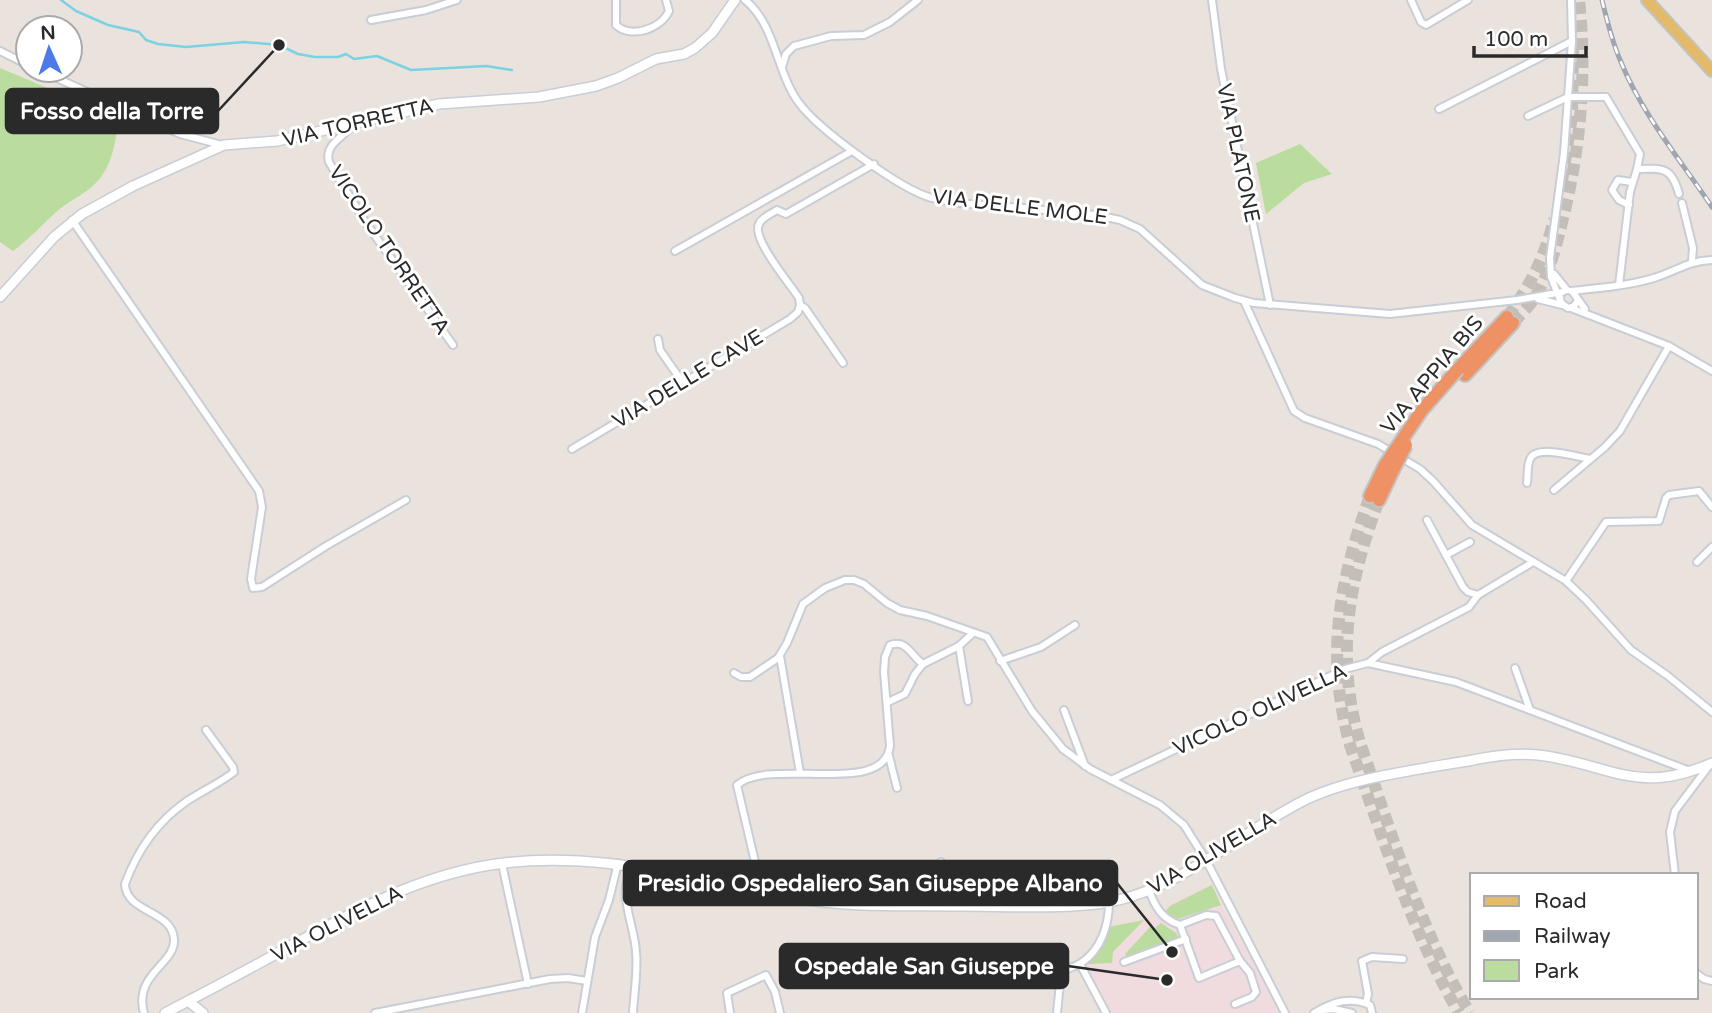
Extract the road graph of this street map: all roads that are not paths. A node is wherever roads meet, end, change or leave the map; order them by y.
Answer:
1 (457, 0) edge
2 (616, 0) edge
3 (666, 0) edge
4 (735, 0) edge
5 (745, 0) edge
6 (918, 0) edge
7 (1212, 0) edge
8 (1410, 0) edge
9 (1468, 0) edge
10 (1566, 0) edge
11 (1572, 0) edge
12 (1647, 0) edge
13 (1571, 18) junction
14 (371, 20) dead end
15 (1572, 41) junction
16 (782, 67) junction
17 (1712, 71) edge
18 (70, 84) edge
19 (1568, 97) junction
20 (1439, 109) dead end
21 (1528, 116) dead end
22 (354, 124) junction
23 (224, 145) junction
24 (852, 151) junction
25 (874, 164) junction
26 (1637, 169) junction
27 (1632, 182) junction
28 (1679, 194) dead end
29 (1682, 203) dead end
30 (1629, 205) junction
31 (72, 220) junction
32 (675, 251) dead end
33 (1712, 260) edge
34 (1692, 261) junction
35 (1550, 265) junction
36 (1551, 277) junction
37 (1619, 285) junction
38 (1592, 290) junction
39 (1564, 295) junction
40 (1544, 296) junction
41 (0, 297) edge
42 (1530, 298) junction
43 (1577, 300) junction
44 (1244, 301) junction
45 (1270, 304) junction
46 (800, 305) junction
47 (1571, 308) junction
48 (1592, 314) junction
49 (1510, 320) tunnel mouth
50 (658, 339) dead end
51 (453, 345) dead end
52 (1670, 346) junction
53 (843, 363) dead end
54 (1712, 371) edge
55 (683, 383) junction
56 (572, 449) dead end
57 (1590, 459) junction
58 (1527, 483) dead end
59 (1555, 490) dead end
60 (1374, 498) tunnel mouth
61 (406, 500) dead end
62 (1712, 506) edge
63 (1427, 520) dead end
64 (1470, 542) dead end
65 (1712, 547) edge
66 (1446, 555) junction
67 (1533, 562) junction
68 (1697, 562) dead end
69 (1566, 581) junction
70 (1478, 595) junction
71 (1075, 625) dead end
72 (972, 633) junction
73 (959, 646) junction
74 (780, 656) junction
75 (1000, 661) junction
76 (1368, 663) junction
77 (923, 664) junction
78 (1515, 668) dead end
79 (734, 673) dead end
80 (968, 701) dead end
81 (888, 702) junction
82 (1064, 710) dead end
83 (1531, 710) junction
84 (1712, 712) edge
85 (206, 730) dead end
86 (889, 756) junction
87 (1712, 763) edge
88 (1085, 766) junction
89 (1691, 771) junction
90 (800, 774) junction
91 (1111, 780) junction
92 (897, 788) dead end
93 (1206, 860) junction
94 (941, 862) dead end
95 (618, 863) junction
96 (502, 864) junction
97 (633, 865) junction
98 (1675, 873) edge
99 (1149, 890) junction
100 (762, 891) junction
101 (1109, 902) junction
102 (947, 906) junction
103 (1181, 925) junction
104 (1186, 939) junction
105 (1403, 959) dead end
106 (1240, 961) junction
107 (1124, 962) dead end
108 (1080, 964) junction
109 (587, 981) junction
110 (528, 984) junction
111 (188, 1001) junction
112 (1366, 1003) junction
113 (1235, 1004) dead end
114 (1317, 1011) edge
115 (144, 1013) edge
116 (165, 1013) edge
117 (203, 1013) edge
118 (375, 1013) edge
119 (582, 1013) edge
120 (633, 1013) edge
121 (730, 1013) edge
122 (780, 1013) edge
123 (1057, 1013) edge
124 (1106, 1013) edge
125 (1284, 1013) edge
126 (1352, 1013) edge
127 (1372, 1013) edge

1 - 14 street
2 - 3 street
4 - 22 main road, VIA TORRETTA
5 - 16 street, VIA DELLE MOLE
6 - 16 street
7 - 45 street, VIA PLATONE
8 - 9 street
10 - 13 street
11 - 13 street
12 - 17 main road
13 - 15 street
15 - 19 street
15 - 20 street
16 - 24 street, VIA DELLE MOLE
18 - 23 street
19 - 21 street
19 - 26 street
19 - 35 street
22 - 23 main road, VIA TORRETTA
22 - 51 street, VICOLO TORRETTA
23 - 31 main road, VIA TORRETTA
24 - 25 street, VIA DELLE MOLE
24 - 32 street
25 - 44 street, VIA DELLE MOLE
25 - 46 street
26 - 27 street
26 - 28 street
27 - 30 street
27 - 30 street
29 - 34 street
30 - 37 street
31 - 41 main road, VIA TORRETTA
31 - 61 street
33 - 34 street, VIA DELLE MOLE
34 - 37 street, VIA DELLE MOLE
35 - 36 street
35 - 39 street
36 - 39 street
36 - 40 street
37 - 38 street, VIA DELLE MOLE
38 - 39 street, VIA DELLE MOLE
38 - 43 street, VIA DELLE MOLE
39 - 40 street, VIA DELLE MOLE
39 - 42 street, VIA DELLE MOLE
39 - 43 street
39 - 47 street
40 - 42 street, VIA DELLE MOLE
42 - 45 street, VIA DELLE MOLE
43 - 47 street, VIA DELLE MOLE
43 - 48 street
44 - 45 street, VIA DELLE MOLE
44 - 67 street
46 - 53 street
46 - 55 street, VIA DELLE CAVE
47 - 48 street
48 - 52 street
49 - 60 highway, VIA APPIA BIS, bridge
50 - 55 street
52 - 54 street
52 - 57 street
55 - 56 street, VIA DELLE CAVE
57 - 58 street
57 - 59 street
62 - 69 street
63 - 66 street
64 - 66 street
65 - 68 street
66 - 70 street
67 - 69 street
67 - 70 street
69 - 84 street
70 - 76 street
71 - 75 street
72 - 73 street
72 - 74 street
72 - 75 street
73 - 77 street
73 - 80 street
74 - 79 street
74 - 90 street
75 - 88 street
76 - 83 street, VICOLO OLIVELLA
76 - 91 street, VICOLO OLIVELLA
77 - 81 street
77 - 81 street
78 - 83 street
81 - 86 street
82 - 88 street
83 - 89 street, VICOLO OLIVELLA
85 - 115 street
86 - 90 street
86 - 92 street
87 - 89 main road, VIA OLIVELLA
87 - 98 street
88 - 91 street
89 - 93 main road, VIA OLIVELLA
90 - 100 street
91 - 93 street
93 - 99 main road, VIA OLIVELLA
93 - 125 street
94 - 102 street
95 - 96 main road, VIA OLIVELLA
95 - 97 main road, VIA OLIVELLA
95 - 109 street
96 - 110 street
96 - 111 main road, VIA OLIVELLA
97 - 100 main road, VIA OLIVELLA
97 - 120 street
99 - 101 main road, VIA OLIVELLA
99 - 103 street
100 - 102 main road, VIA OLIVELLA
101 - 102 main road, VIA OLIVELLA
101 - 108 street
103 - 104 street
103 - 106 street
104 - 106 street
104 - 107 street
105 - 112 street
106 - 113 street
108 - 123 street
108 - 124 street
109 - 110 street
109 - 119 street
110 - 118 street
111 - 116 main road, VIA OLIVELLA
111 - 117 main road
112 - 114 street
112 - 127 street
114 - 126 street
121 - 122 street

